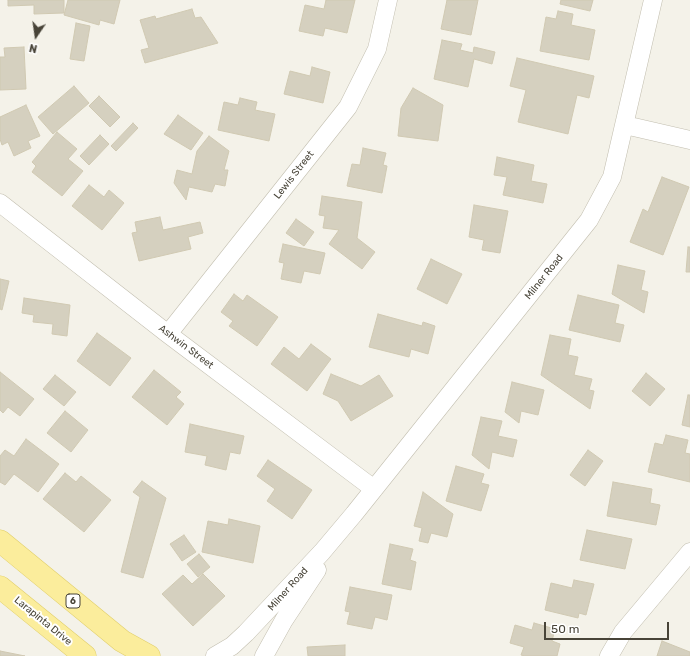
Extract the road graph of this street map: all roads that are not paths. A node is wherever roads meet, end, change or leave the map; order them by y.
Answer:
1 (388, 0) edge
2 (654, 0) edge
3 (625, 125) junction
4 (690, 140) edge
5 (0, 203) edge
6 (168, 334) junction
7 (374, 490) junction
8 (354, 514) junction
9 (0, 541) edge
10 (690, 553) edge
11 (0, 587) edge
12 (85, 656) edge
13 (149, 656) edge
14 (215, 656) edge
15 (264, 656) edge
16 (609, 656) edge

1 - 6 street, Lewis Street
2 - 3 street, Milner Road
3 - 4 street
3 - 7 street, Milner Road
5 - 6 street, Ashwin Street
6 - 7 street, Ashwin Street
7 - 8 street, Milner Road
8 - 14 street, Milner Road
8 - 15 street, Milner Road
9 - 13 main road, 6
10 - 16 street
11 - 12 main road, Larapinta Drive

